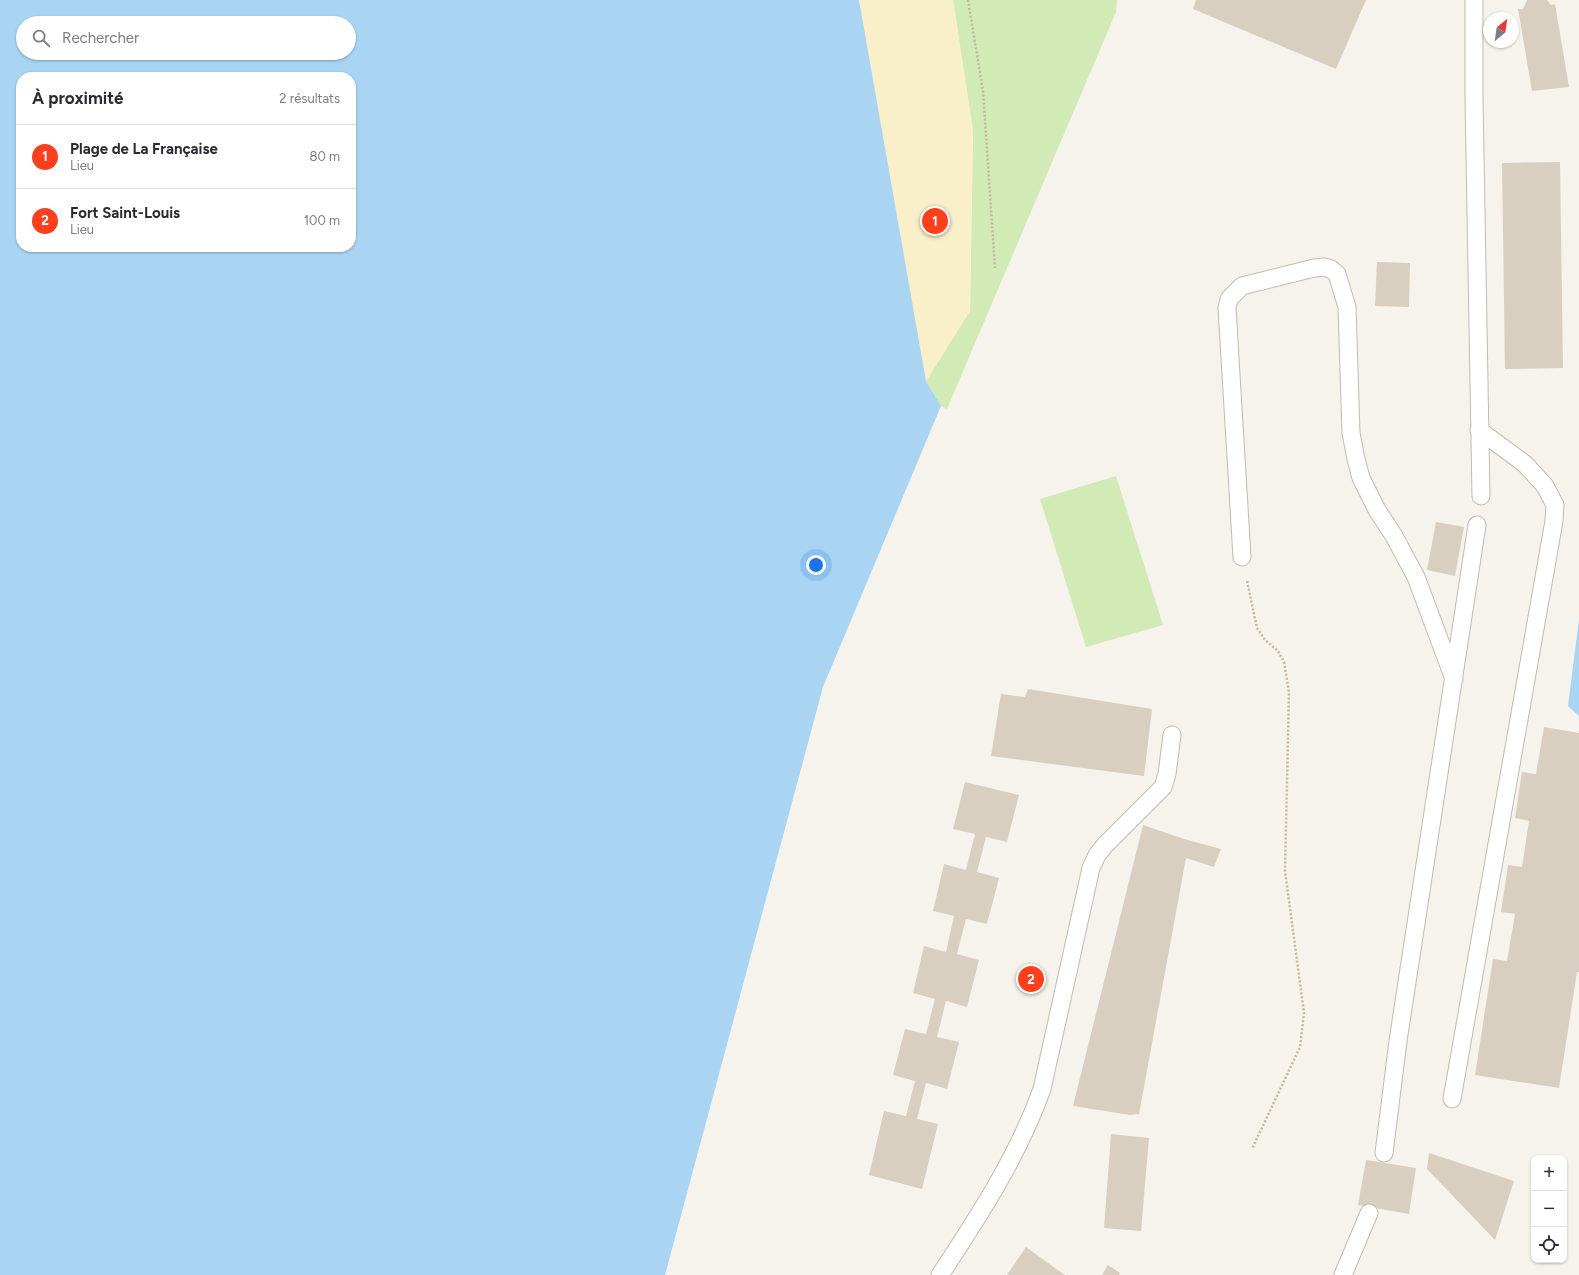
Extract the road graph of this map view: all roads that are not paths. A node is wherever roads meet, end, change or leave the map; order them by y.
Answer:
1 (1474, 0) edge
2 (1479, 430) junction
3 (1481, 496) dead end
4 (1478, 525) dead end
5 (1242, 557) road end
6 (1454, 679) junction
7 (1172, 735) dead end
8 (1452, 1099) dead end
9 (1384, 1152) dead end
10 (1369, 1213) dead end
11 (940, 1275) edge
12 (1343, 1275) edge

1 - 2 lane
2 - 3 lane
2 - 8 lane
4 - 6 lane
5 - 6 lane
6 - 9 lane
7 - 11 lane
10 - 12 lane

